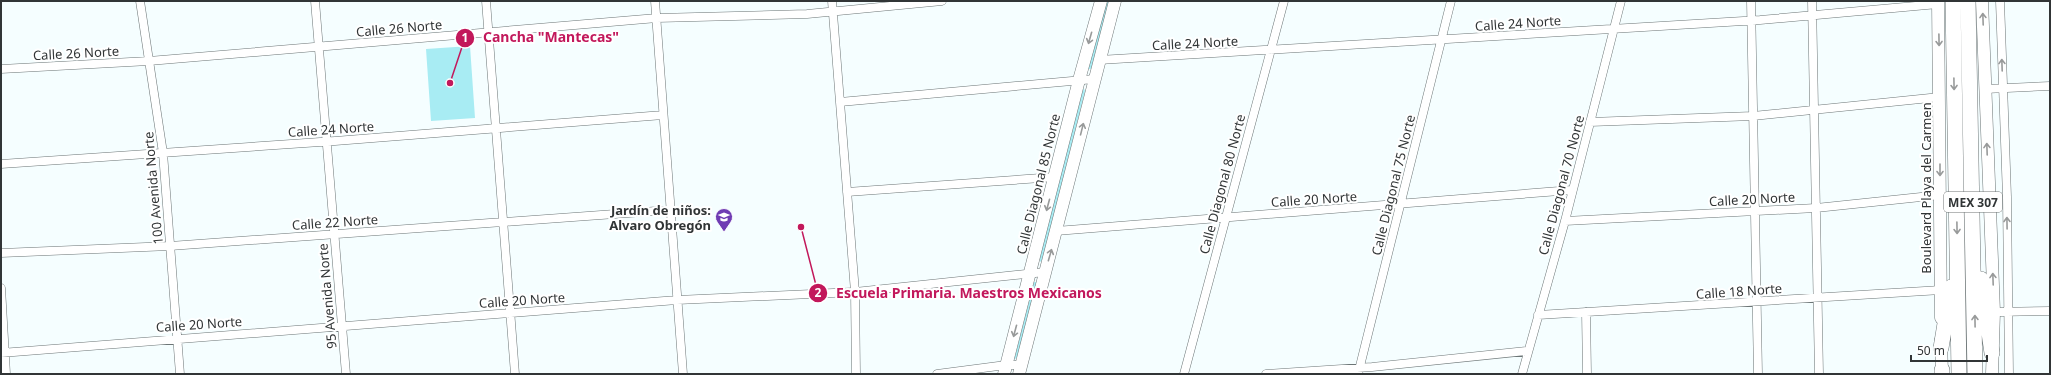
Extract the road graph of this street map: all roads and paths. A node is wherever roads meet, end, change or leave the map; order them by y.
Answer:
1 (140, 1) edge
2 (315, 1) edge
3 (486, 1) edge
4 (656, 1) edge
5 (832, 1) edge
6 (942, 1) edge
7 (1101, 1) edge
8 (1115, 1) edge
9 (1284, 1) edge
10 (1451, 1) edge
11 (1621, 1) edge
12 (1751, 1) edge
13 (1812, 1) edge
14 (1968, 1) edge
15 (1982, 1) edge
16 (2000, 1) edge
17 (1943, 2) edge
18 (834, 12) junction
19 (1812, 15) junction
20 (657, 18) junction
21 (1752, 20) junction
22 (1614, 28) junction
23 (488, 32) junction
24 (1442, 40) junction
25 (320, 47) junction
26 (1270, 50) junction
27 (1099, 60) junction
28 (150, 61) junction
29 (1, 69) edge
30 (1094, 79) junction
31 (1078, 80) junction
32 (2050, 86) edge
33 (1985, 89) junction
34 (2002, 89) junction
35 (1940, 97) junction
36 (840, 102) junction
37 (1816, 109) junction
38 (663, 115) junction
39 (1752, 116) junction
40 (1590, 122) junction
41 (496, 128) junction
42 (327, 141) junction
43 (163, 153) junction
44 (1, 164) edge
45 (1055, 177) junction
46 (1572, 190) junction
47 (847, 192) junction
48 (1940, 195) junction
49 (1400, 205) junction
50 (1816, 208) junction
51 (670, 210) junction
52 (1755, 211) junction
53 (1225, 218) junction
54 (502, 221) junction
55 (1565, 221) junction
56 (1056, 231) junction
57 (334, 235) junction
58 (1973, 238) junction
59 (170, 246) junction
60 (1957, 249) junction
61 (1, 254) edge
62 (1031, 272) junction
63 (1045, 272) junction
64 (1, 288) edge
65 (1941, 290) junction
66 (854, 292) junction
67 (1818, 298) junction
68 (677, 300) junction
69 (1756, 302) junction
70 (2050, 311) edge
71 (1586, 312) junction
72 (1994, 312) junction
73 (510, 313) junction
74 (2009, 313) junction
75 (1538, 315) junction
76 (342, 326) junction
77 (177, 338) junction
78 (1941, 348) junction
79 (1527, 351) junction
80 (3, 352) edge
81 (1992, 353) junction
82 (1005, 370) edge
83 (1020, 370) edge
84 (1358, 371) edge
85 (1942, 373) edge
86 (6, 374) edge
87 (180, 374) edge
88 (346, 374) edge
89 (515, 374) edge
90 (683, 374) edge
91 (856, 374) edge
92 (937, 374) edge
93 (1184, 374) edge
94 (1266, 374) edge
95 (1522, 374) edge
96 (1587, 374) edge
97 (1758, 374) edge
98 (1819, 374) edge
99 (1959, 374) edge
100 (1976, 374) edge
101 (1992, 374) edge
102 (2009, 374) edge

1 - 28 street, 100 Avenida Norte
2 - 25 street, 95 Avenida Norte
3 - 23 street
4 - 20 street
5 - 18 street
6 - 18 street, Calle 26 Norte
7 -> 31 main road, Calle Diagonal 85 Norte
8 - 27 main road
9 - 26 street, Calle Diagonal 80 Norte
10 - 24 street, Calle Diagonal 75 Norte
11 - 22 street, Calle Diagonal 70 Norte
12 - 21 street
13 - 19 street
14 - 58 highway, MEX 307
33 -> 15 main road
34 -> 16 street
17 - 19 street, Calle 24 Norte
17 -> 35 main road, Boulevard Playa del Carmen
17 -> 60 highway, MEX 307
18 - 20 street, Calle 26 Norte
18 - 36 street
19 - 21 street, Calle 24 Norte
19 - 37 street
20 - 23 street, Calle 26 Norte
20 - 38 street
21 - 22 street, Calle 24 Norte
21 - 39 street
22 - 24 street, Calle 24 Norte
22 - 40 street, Calle Diagonal 70 Norte
23 - 25 street, Calle 26 Norte
23 - 41 street
24 - 26 street, Calle 24 Norte
24 - 49 street, Calle Diagonal 75 Norte
25 - 28 street, Calle 26 Norte
25 - 42 street, 95 Avenida Norte
26 - 27 street, Calle 24 Norte
26 - 53 street, Calle Diagonal 80 Norte
27 - 30 main road
28 - 29 street, Calle 26 Norte
28 - 43 street, 100 Avenida Norte
30 - 31 street
56 -> 30 main road
31 - 36 street
31 - 45 main road, Calle Diagonal 85 Norte
32 - 34 street
33 - 34 street
72 -> 33 main road
74 -> 34 street
35 - 37 street
35 -> 48 main road, Boulevard Playa del Carmen
36 - 47 street
37 - 39 street
37 - 50 street
38 - 41 street, Calle 24 Norte
38 - 51 street
39 - 40 street
39 - 52 street
40 - 46 street, Calle Diagonal 70 Norte
41 - 42 street, Calle 24 Norte
41 - 54 street
42 - 43 street, Calle 24 Norte
42 - 57 street, 95 Avenida Norte
43 - 44 street, Calle 24 Norte
43 - 59 street, 100 Avenida Norte
45 - 47 street
45 -> 62 main road, Calle Diagonal 85 Norte
46 - 49 street, Calle 20 Norte
46 - 55 street, Calle Diagonal 70 Norte
47 - 66 street
48 - 50 street, Calle 20 Norte
48 - 65 main road, Boulevard Playa del Carmen
49 - 53 street, Calle 20 Norte
49 - 84 street, Calle Diagonal 75 Norte
50 - 52 street, Calle 20 Norte
50 - 67 street
51 - 54 street, Calle 22 Norte
51 - 68 street
52 - 55 street, Calle 20 Norte
52 - 69 street
53 - 56 street, Calle 20 Norte
53 - 93 street, Calle Diagonal 80 Norte
54 - 57 street, Calle 22 Norte
54 - 73 street
55 - 75 street, Calle Diagonal 70 Norte
63 -> 56 main road
57 - 59 street, Calle 22 Norte
57 - 76 street, 95 Avenida Norte
58 - 81 highway
100 -> 58 highway, MEX 307
59 - 61 street, Calle 22 Norte
59 - 77 street, 100 Avenida Norte
60 - 78 highway
60 - 99 highway, MEX 307
62 - 63 street, Calle 20 Norte
62 - 66 street, Calle 20 Norte
62 -> 82 main road, Calle Diagonal 85 Norte
63 - 83 main road
64 - 80 street
65 - 67 street, Calle 18 Norte
65 - 78 main road, Boulevard Playa del Carmen
66 - 68 street, Calle 20 Norte
66 - 91 street
67 - 69 street, Calle 18 Norte
67 - 98 street
68 - 73 street, Calle 20 Norte
68 - 90 street
69 - 71 street, Calle 18 Norte
69 - 97 street
70 - 74 street
71 - 75 street, Calle 18 Norte
71 - 96 street
72 - 74 street
72 - 81 main road
73 - 76 street, Calle 20 Norte
73 - 89 street
74 - 102 street
75 - 79 street, Calle Diagonal 70 Norte
76 - 77 street, Calle 20 Norte
76 - 88 street, 95 Avenida Norte
77 - 80 street, Calle 20 Norte
77 - 87 street, 100 Avenida Norte
78 - 85 main road, Boulevard Playa del Carmen
79 - 84 street
79 - 95 street, Calle Diagonal 70 Norte
80 - 86 street
81 - 101 main road
82 - 83 street
82 - 92 street
84 - 94 street

